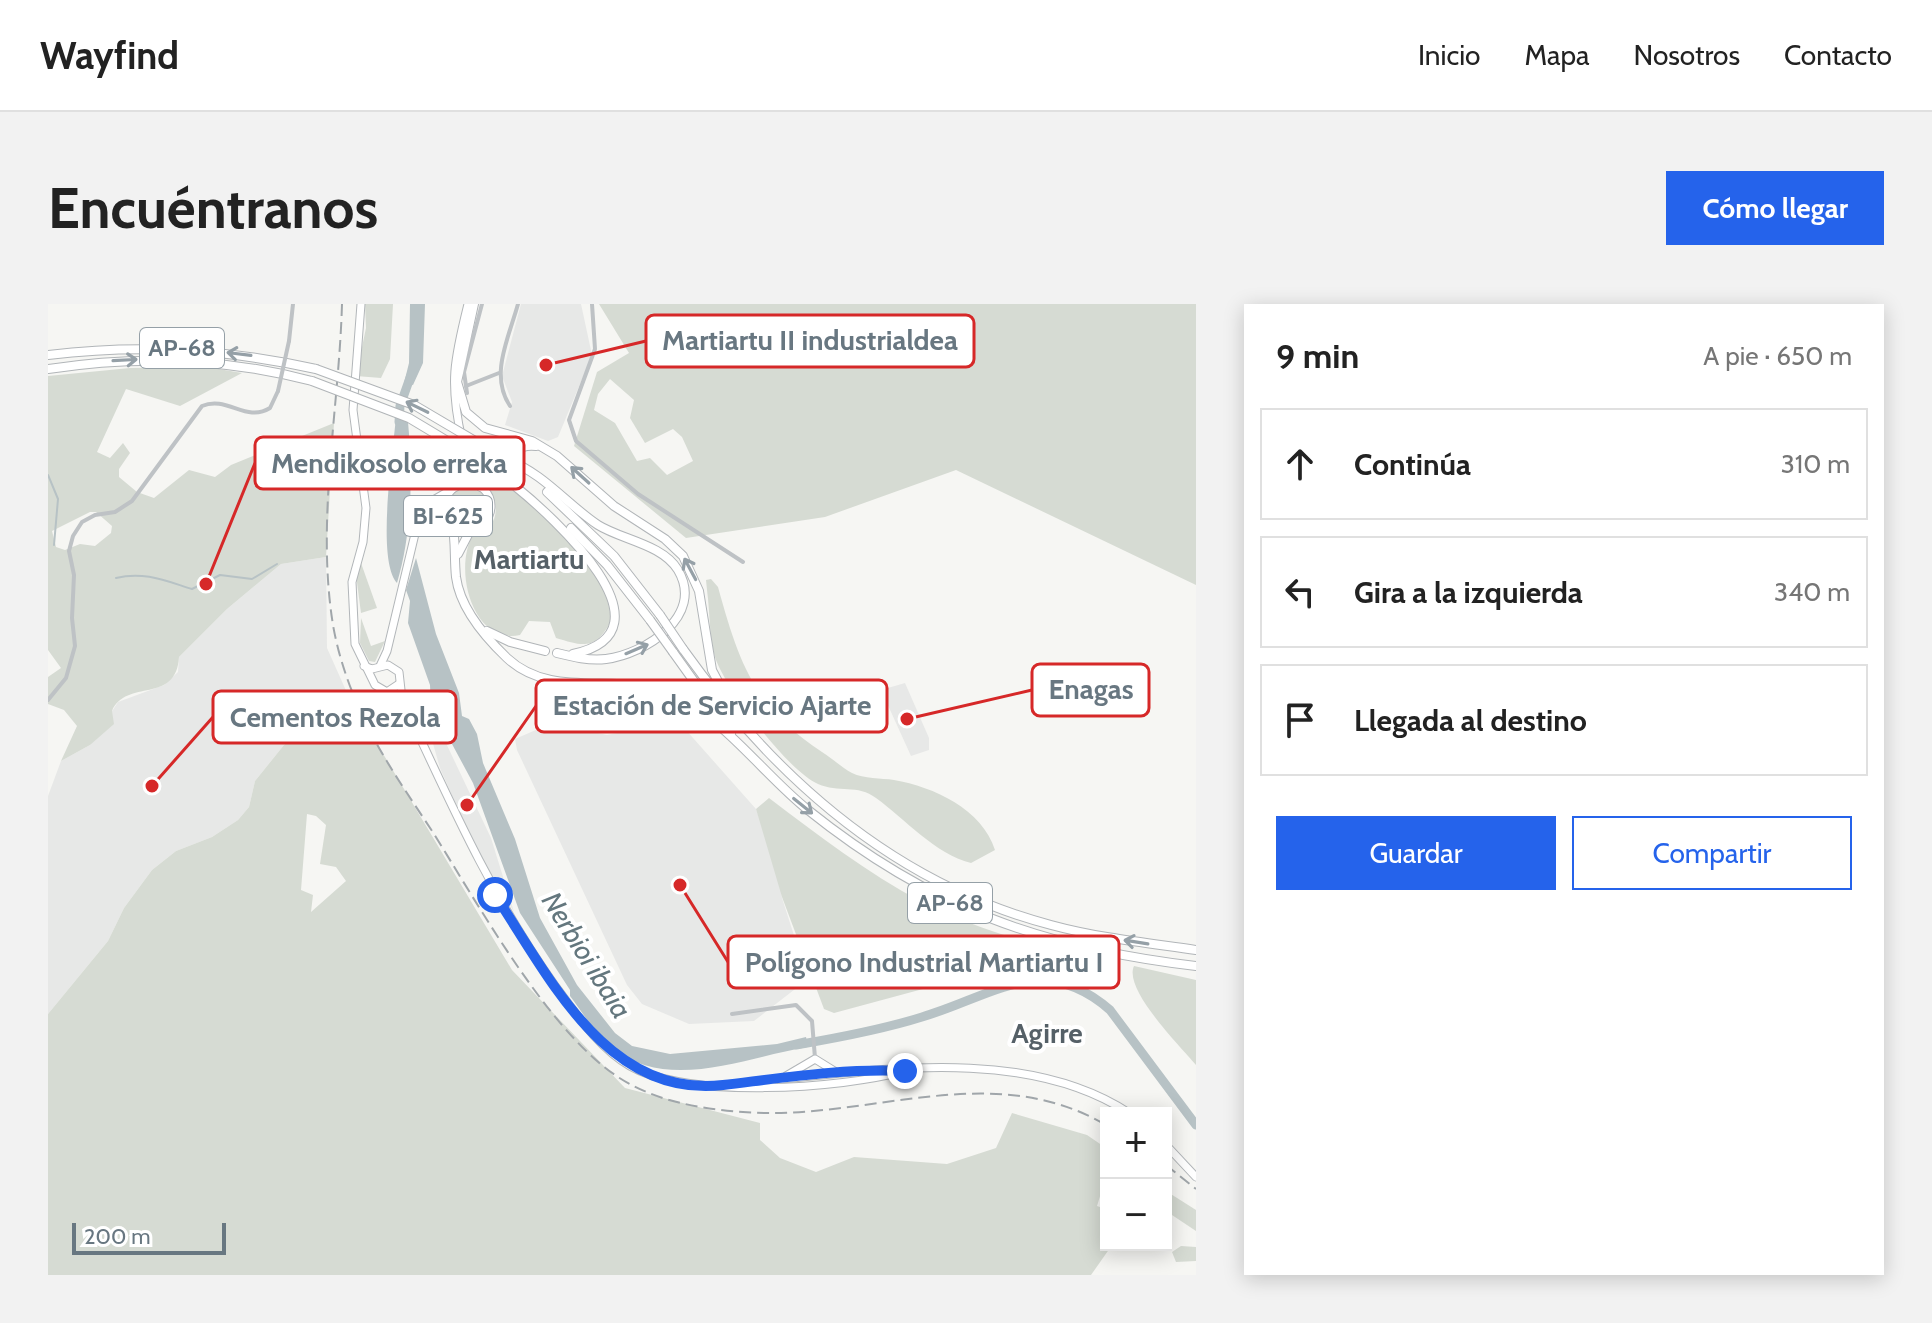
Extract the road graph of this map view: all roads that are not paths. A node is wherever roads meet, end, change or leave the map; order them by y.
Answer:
1 (293, 304) edge
2 (361, 304) edge
3 (471, 304) edge
4 (482, 304) edge
5 (518, 304) edge
6 (592, 306) edge
7 (48, 355) edge
8 (48, 369) edge
9 (499, 373) junction
10 (466, 386) junction
11 (467, 393) dead end
12 (510, 406) dead end
13 (457, 423) junction
14 (544, 448) junction
15 (526, 472) junction
16 (518, 485) junction
17 (481, 486) junction
18 (455, 487) junction
19 (451, 520) junction
20 (417, 526) junction
21 (471, 529) junction
22 (456, 558) junction
23 (743, 562) dead end
24 (480, 626) junction
25 (390, 637) junction
26 (545, 651) dead end
27 (364, 666) junction
28 (378, 668) junction
29 (396, 669) junction
30 (373, 679) junction
31 (399, 684) junction
32 (377, 688) junction
33 (386, 692) junction
34 (48, 700) edge
35 (372, 702) junction
36 (739, 721) junction
37 (311, 728) dead end
38 (417, 733) junction
39 (747, 752) junction
40 (1196, 950) edge
41 (1196, 968) edge
42 (732, 1014) dead end
43 (817, 1061) junction
44 (807, 1064) junction
45 (878, 1071) junction
46 (905, 1071) junction
47 (814, 1077) junction
48 (854, 1079) junction
49 (744, 1082) junction
50 (722, 1085) junction
51 (767, 1086) junction
52 (1118, 1107) edge
53 (1172, 1151) edge
54 (1196, 1177) edge

1 - 34 street, bridge
2 - 27 main road
3 - 13 main road, BI-625
3 - 14 highway
4 - 10 street
5 - 9 street
6 - 23 street
15 -> 7 highway, AP-68, bridge
8 -> 16 highway, AP-68, bridge
9 - 10 street
9 - 12 street
10 - 11 street
13 - 17 main road, BI-625
13 - 18 main road, BI-625
14 - 17 highway
36 -> 14 highway
16 -> 15 highway
15 - 36 highway, AP-68, bridge
16 - 39 highway, AP-68, bridge
17 - 18 main road, BI-625
17 - 21 main road, BI-625
18 - 19 main road, BI-625
18 - 20 main road, BI-625
19 - 20 main road, BI-625
19 - 21 main road, BI-625
19 - 22 highway
20 - 25 main road, BI-625
21 - 22 highway
22 - 24 highway
24 - 26 highway
24 - 39 highway
25 - 28 main road, BI-625
25 - 29 main road, BI-625
27 - 28 main road
27 - 30 main road
28 - 29 main road
28 - 30 main road
29 - 31 main road
30 - 32 main road
31 - 33 main road
31 - 38 main road
32 - 33 main road
32 - 35 street
33 - 35 street
33 - 38 main road
35 - 37 street
40 -> 36 highway, AP-68
38 - 50 main road
39 -> 41 highway, AP-68
42 - 43 street
43 - 44 main road
43 - 45 main road
43 - 47 main road
44 - 47 main road
44 - 49 main road
45 - 46 main road
45 - 47 main road
46 - 48 main road
46 - 52 main road
47 - 48 main road
47 - 49 main road
47 - 51 main road
48 - 51 main road
49 - 50 main road
50 - 51 main road
53 - 54 main road

